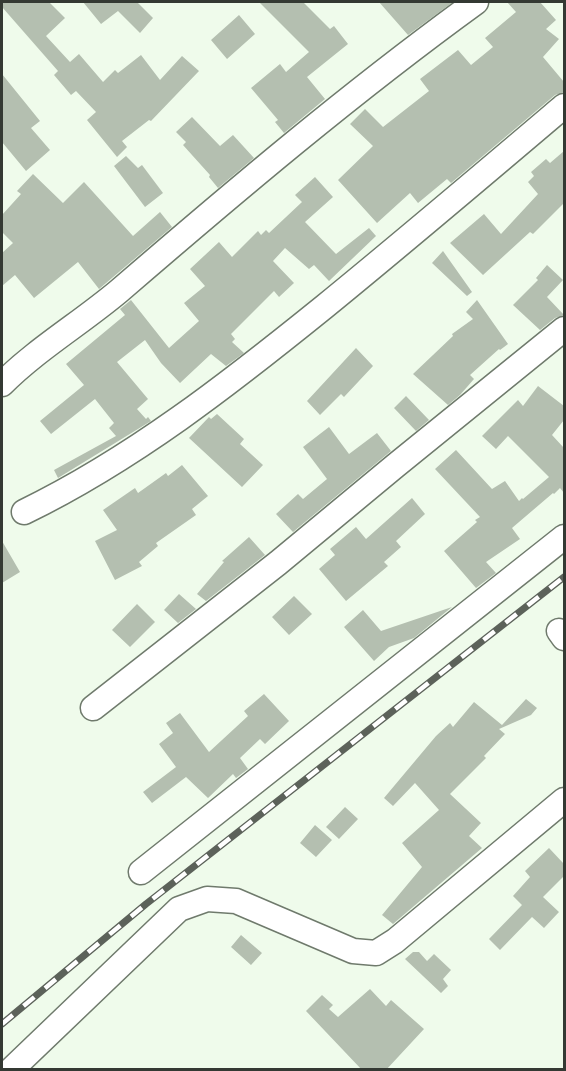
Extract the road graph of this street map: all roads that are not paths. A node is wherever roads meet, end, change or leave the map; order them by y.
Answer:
1 (476, 2) edge
2 (564, 106) edge
3 (564, 329) edge
4 (2, 384) edge
5 (24, 512) dead end
6 (564, 537) edge
7 (93, 708) dead end
8 (564, 800) edge
9 (141, 872) dead end
10 (11, 1070) edge

1 - 4 street
2 - 5 street
3 - 7 street
6 - 9 street
8 - 10 street

